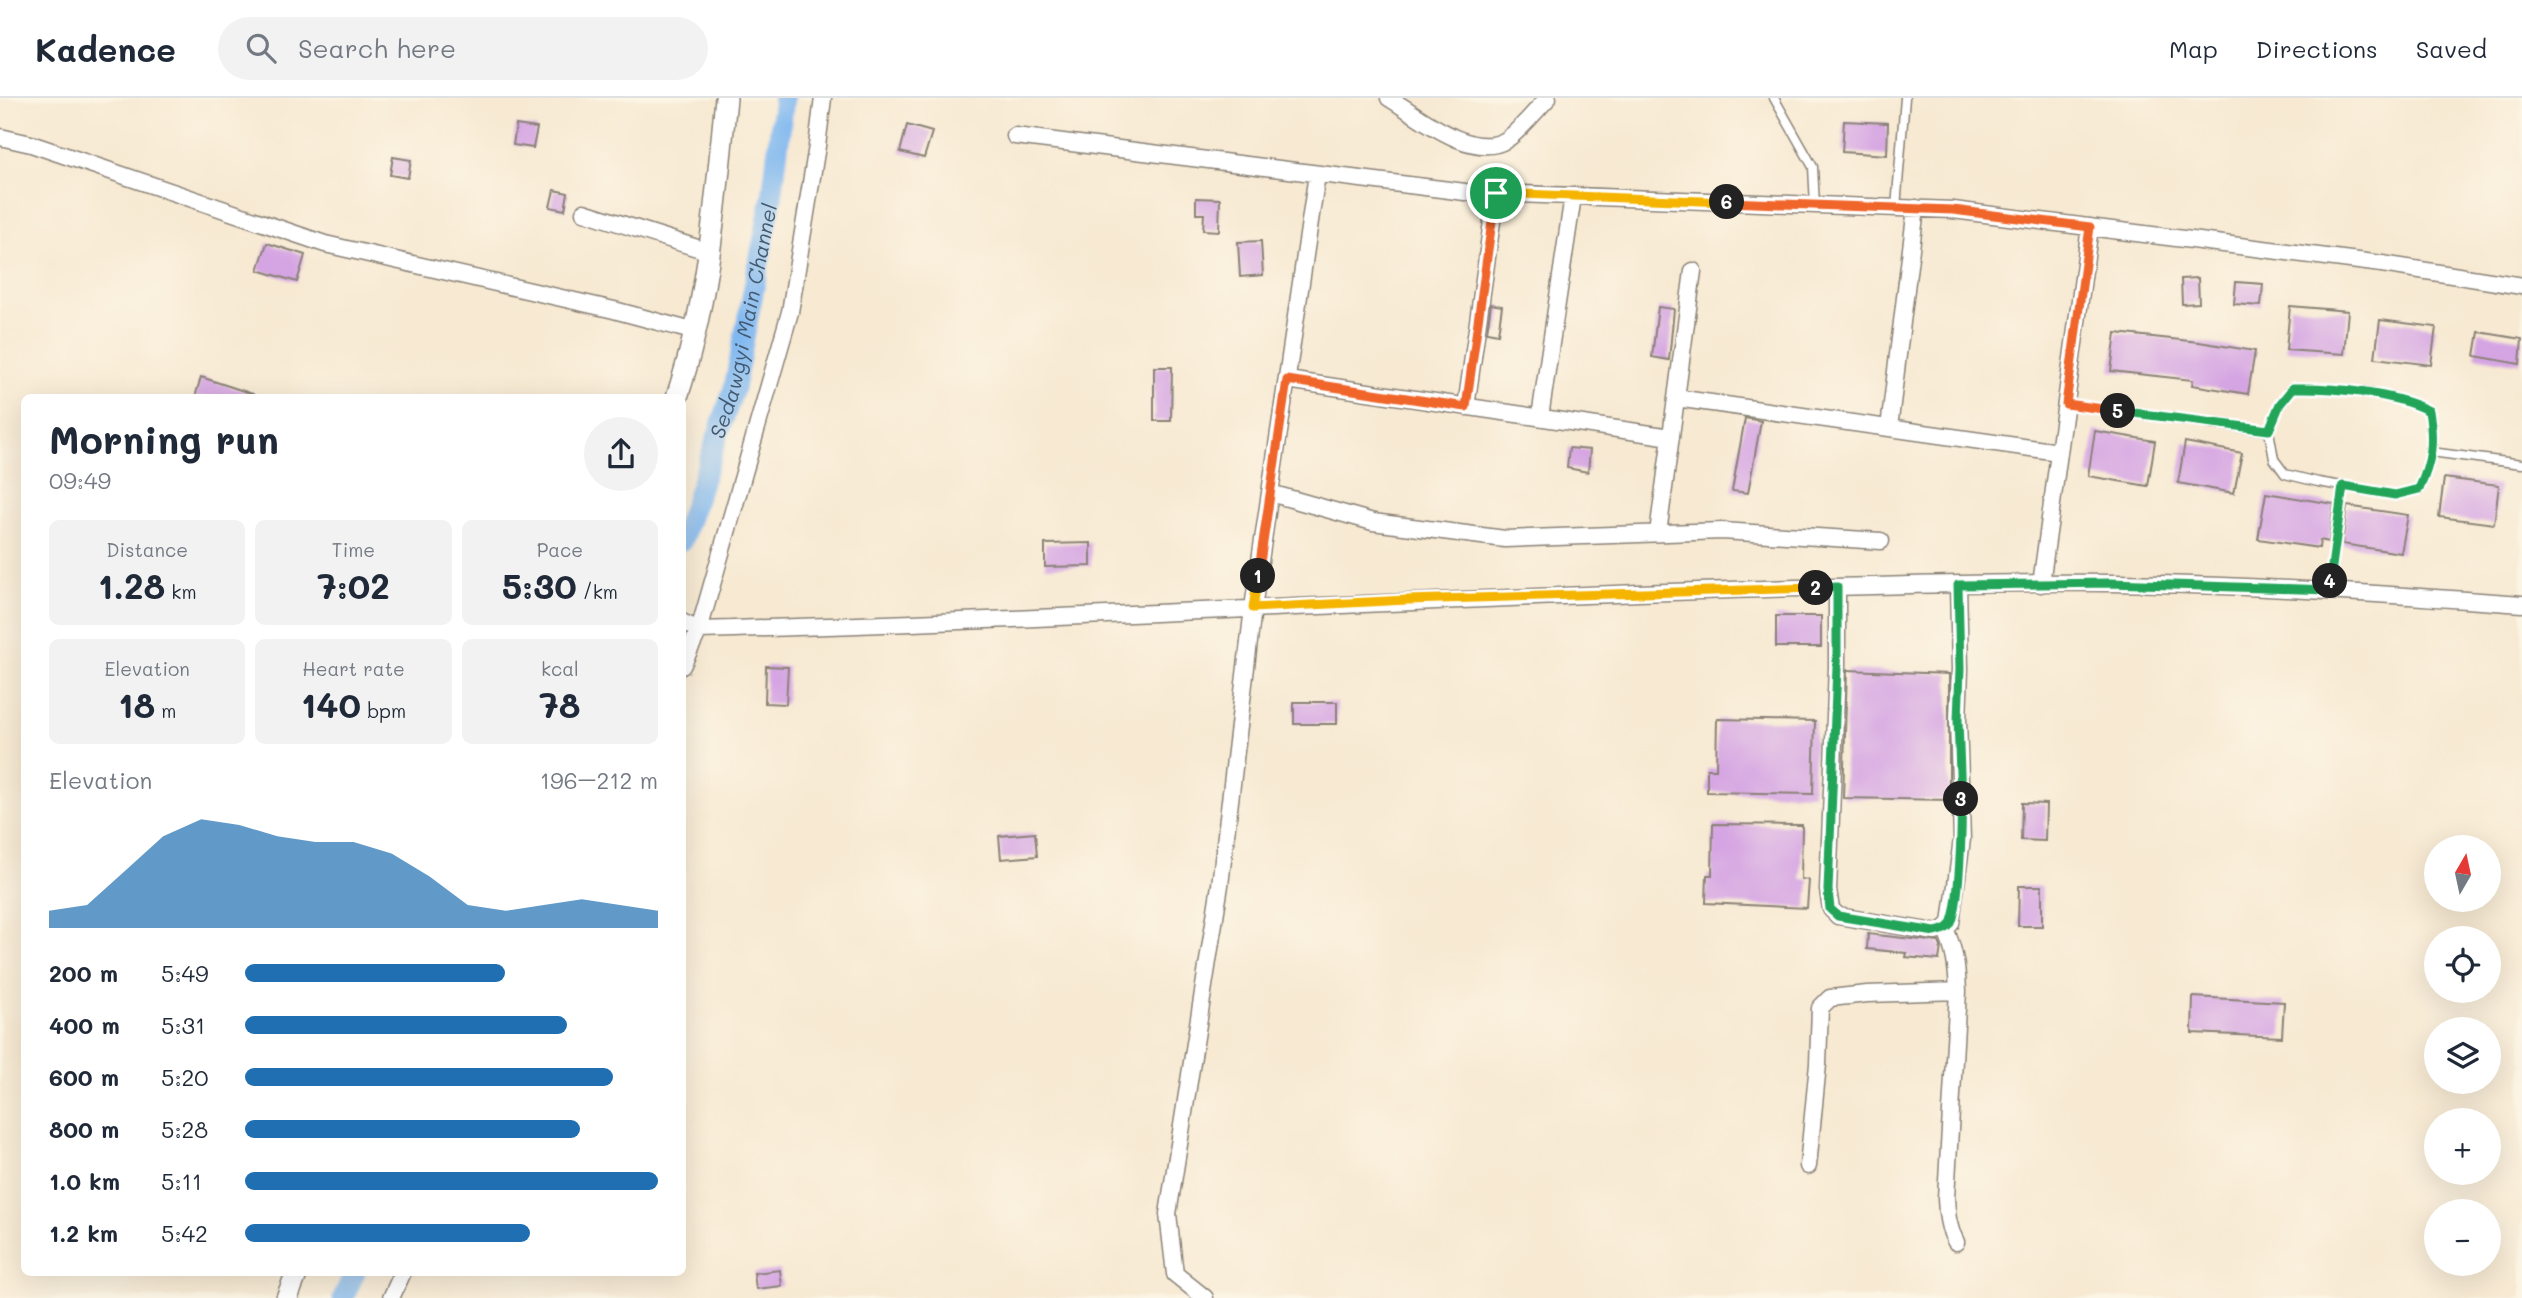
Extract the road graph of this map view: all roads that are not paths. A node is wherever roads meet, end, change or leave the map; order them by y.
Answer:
1 (726, 98) edge
2 (823, 98) edge
3 (1389, 98) edge
4 (1548, 98) edge
5 (1774, 98) edge
6 (1905, 98) edge
7 (1015, 136) dead end
8 (0, 137) edge
9 (1317, 174) junction
10 (1496, 193) junction
11 (1573, 196) junction
12 (1815, 205) junction
13 (1896, 208) junction
14 (1916, 208) junction
15 (584, 212) dead end
16 (2090, 227) junction
17 (710, 252) junction
18 (1693, 271) dead end
19 (2522, 286) edge
20 (696, 332) junction
21 (1287, 380) junction
22 (678, 394) edge
23 (1676, 398) junction
24 (2066, 404) junction
25 (1466, 407) junction
26 (1539, 417) junction
27 (1889, 428) junction
28 (2269, 430) junction
29 (1671, 437) junction
30 (2059, 452) junction
31 (2431, 452) junction
32 (2522, 464) edge
33 (2343, 486) junction
34 (1270, 493) junction
35 (1658, 533) junction
36 (1881, 541) dead end
37 (2041, 584) junction
38 (1958, 585) junction
39 (1837, 587) junction
40 (2329, 590) junction
41 (2522, 604) edge
42 (1253, 608) junction
43 (686, 624) edge
44 (699, 630) junction
45 (686, 658) edge
46 (1945, 929) junction
47 (1958, 991) junction
48 (1808, 1166) dead end
49 (1956, 1242) dead end
50 (295, 1276) edge
51 (401, 1276) edge
52 (287, 1298) edge
53 (390, 1298) edge
54 (1205, 1298) edge

1 - 17 street
2 - 44 street
3 - 4 street
5 - 12 lane
6 - 13 lane
7 - 9 street
8 - 20 street
9 - 10 street
9 - 21 street
10 - 11 street
10 - 25 street
11 - 12 street
11 - 26 street
12 - 13 street
13 - 14 street
14 - 16 street
14 - 27 street
15 - 17 street
16 - 19 street
16 - 24 street
17 - 20 street
18 - 23 street
20 - 22 street
21 - 25 street
21 - 34 street
23 - 27 street
23 - 29 street
24 - 28 lane
24 - 30 street
25 - 26 street
26 - 29 street
27 - 30 street
28 - 31 lane
28 - 33 lane
29 - 35 street
30 - 37 street
31 - 32 lane
31 - 33 lane
33 - 40 lane
34 - 35 street
34 - 42 street
35 - 36 street
37 - 38 street
37 - 40 street
38 - 39 street
38 - 46 street
39 - 42 street
39 - 46 street
40 - 41 street
42 - 44 street
42 - 54 street
43 - 44 street
44 - 45 street
46 - 47 street
47 - 48 street
47 - 49 street
50 - 52 street
51 - 53 street

